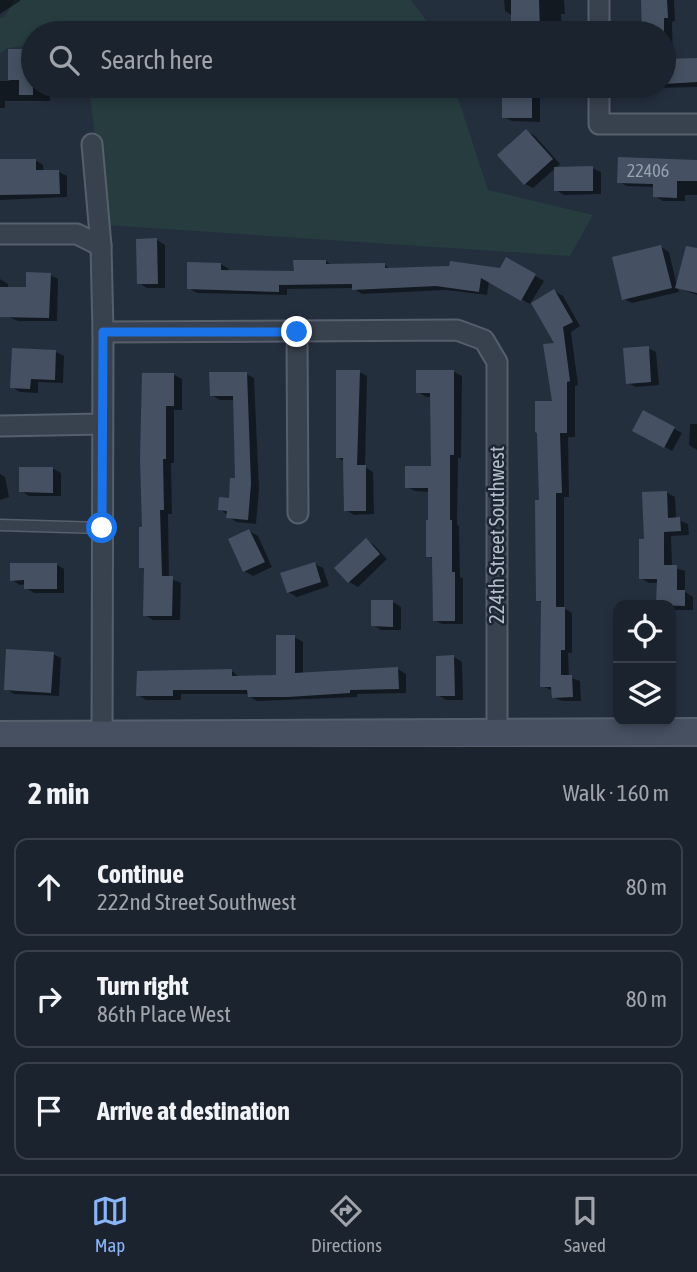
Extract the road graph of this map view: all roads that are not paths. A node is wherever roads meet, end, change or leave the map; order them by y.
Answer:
1 (599, 0) edge
2 (599, 21) edge
3 (599, 98) edge
4 (697, 124) edge
5 (92, 144) dead end
6 (0, 234) edge
7 (101, 246) junction
8 (103, 332) junction
9 (297, 332) junction
10 (102, 424) junction
11 (0, 426) edge
12 (298, 513) dead end
13 (0, 525) edge
14 (102, 528) junction
15 (697, 732) edge
16 (496, 734) junction
17 (3, 739) edge
18 (102, 740) edge
19 (601, 740) edge
20 (301, 741) edge
21 (439, 741) edge

1 - 2 street
3 - 4 street
5 - 7 street
6 - 7 street
7 - 8 street
8 - 9 street
8 - 10 street
9 - 12 street
9 - 16 street, 224th Street Southwest
10 - 11 street
10 - 14 street
13 - 14 lane
14 - 18 street
15 - 19 street
16 - 19 street
16 - 21 street
17 - 18 street
18 - 20 street
20 - 21 street

